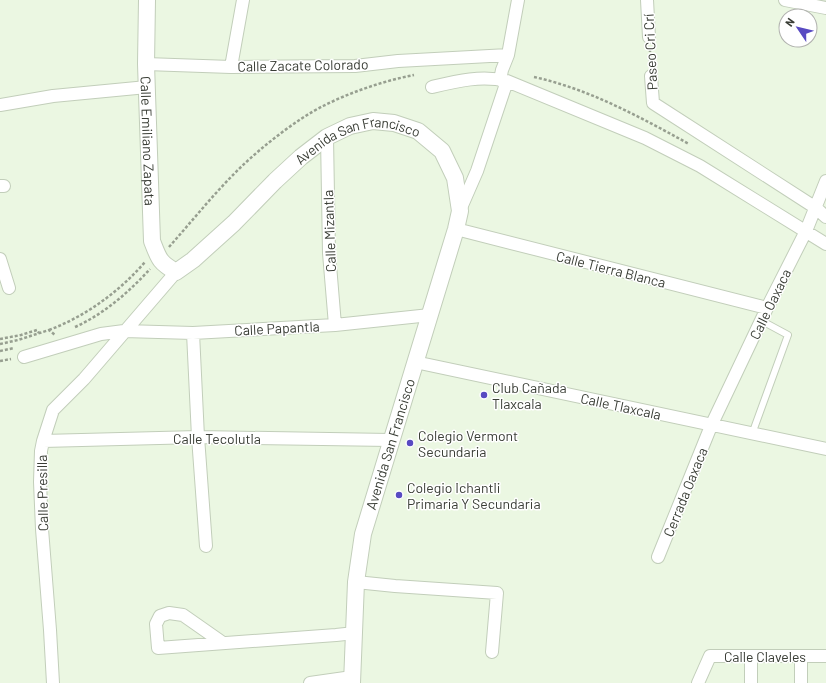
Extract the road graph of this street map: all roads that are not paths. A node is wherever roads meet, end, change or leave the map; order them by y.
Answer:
1 (147, 0) edge
2 (243, 0) edge
3 (518, 0) edge
4 (647, 0) edge
5 (785, 0) edge
6 (826, 8) edge
7 (649, 37) road end
8 (508, 55) junction
9 (146, 64) junction
10 (231, 67) junction
11 (651, 76) road end
12 (503, 80) junction
13 (147, 87) junction
14 (432, 87) dead end
15 (0, 105) edge
16 (326, 138) junction
17 (826, 181) edge
18 (816, 208) junction
19 (460, 211) junction
20 (826, 217) edge
21 (456, 229) junction
22 (806, 231) junction
23 (826, 244) edge
24 (0, 259) edge
25 (176, 272) junction
26 (10, 288) dead end
27 (767, 308) junction
28 (430, 315) junction
29 (762, 321) junction
30 (335, 325) junction
31 (124, 331) junction
32 (193, 333) junction
33 (22, 352) road end
34 (415, 362) junction
35 (711, 426) junction
36 (752, 434) junction
37 (198, 437) junction
38 (390, 440) junction
39 (43, 441) junction
40 (826, 449) edge
41 (206, 546) dead end
42 (658, 557) dead end
43 (356, 582) junction
44 (355, 633) junction
45 (223, 644) junction
46 (492, 652) dead end
47 (751, 656) junction
48 (826, 656) edge
49 (801, 657) junction
50 (352, 680) edge
51 (53, 683) edge
52 (310, 683) edge
53 (698, 683) edge
54 (751, 683) edge
55 (801, 683) edge

1 - 9 street, Calle Emiliano Zapata
2 - 10 street
3 - 8 street, Avenida San Francisco
4 - 7 street, Paseo Cri Crí
5 - 6 street
8 - 10 street, Calle Zacate Colorado
8 - 12 street, Avenida San Francisco
9 - 10 street, Calle Zacate Colorado
9 - 13 street, Calle Emiliano Zapata
11 - 18 street, Paseo Cri Crí
12 - 14 street
12 - 19 street, Avenida San Francisco
12 - 22 street
13 - 15 street
13 - 25 street, Calle Emiliano Zapata
16 - 19 street, Avenida San Francisco
16 - 25 street, Avenida San Francisco
16 - 30 street, Calle Mizantla
17 - 18 street, Calle Oaxaca
18 - 20 street
18 - 22 street, Calle Oaxaca
19 - 21 street, Avenida San Francisco
21 - 27 street, Calle Tierra Blanca
21 - 28 street, Avenida San Francisco
22 - 23 street
22 - 27 street, Calle Oaxaca
24 - 26 street
25 - 31 street, Calle Presilla
27 - 29 street, Calle Oaxaca
28 - 30 street, Calle Papantla
28 - 34 street, Avenida San Francisco
29 - 35 street, Calle Oaxaca
29 - 36 lane
30 - 32 street, Calle Papantla
31 - 32 street, Calle Papantla
31 - 33 street, Calle Papantla
31 - 39 street, Calle Presilla
32 - 37 street
34 - 35 street, Calle Tlaxcala
34 - 38 street, Avenida San Francisco
35 - 36 street, Calle Tlaxcala
35 - 42 street, Cerrada Oaxaca
36 - 40 street, Calle Tlaxcala
37 - 38 street, Calle Tecolutla
37 - 39 street, Calle Tecolutla
37 - 41 street
38 - 43 street, Avenida San Francisco
39 - 51 street, Calle Presilla
43 - 44 street, Avenida San Francisco
43 - 46 street
44 - 45 street
44 - 50 street, Avenida San Francisco
45 - 45 street
47 - 49 street, Calle Claveles
47 - 53 street, Calle Claveles
47 - 54 street
48 - 49 street, Calle Claveles
49 - 55 street
50 - 52 street

